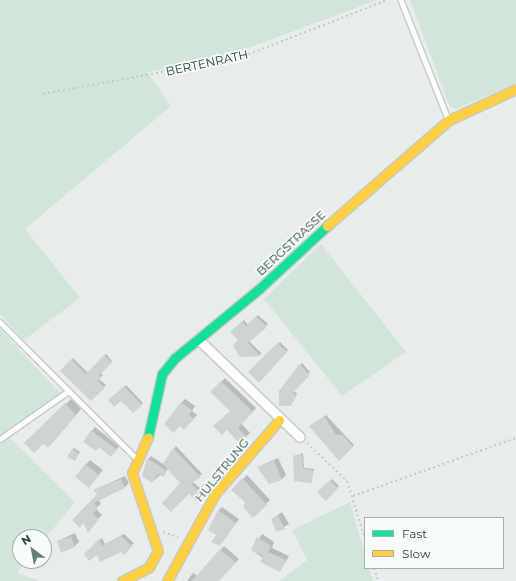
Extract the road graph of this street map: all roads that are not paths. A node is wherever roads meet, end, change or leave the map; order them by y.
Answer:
1 (401, 0) edge
2 (516, 89) edge
3 (449, 120) junction
4 (0, 322) edge
5 (198, 339) junction
6 (67, 392) junction
7 (278, 420) junction
8 (300, 437) road end
9 (0, 439) edge
10 (137, 458) junction
11 (122, 581) edge
12 (167, 581) edge

1 - 3 lane
2 - 3 street, BERGSTRASSE
3 - 5 street, BERGSTRASSE
4 - 6 lane
5 - 7 street
5 - 10 street, BERGSTRASSE
6 - 9 lane
6 - 10 lane
7 - 8 street
7 - 12 street, HÜLSTRUNG
10 - 11 street, BERGSTRASSE

